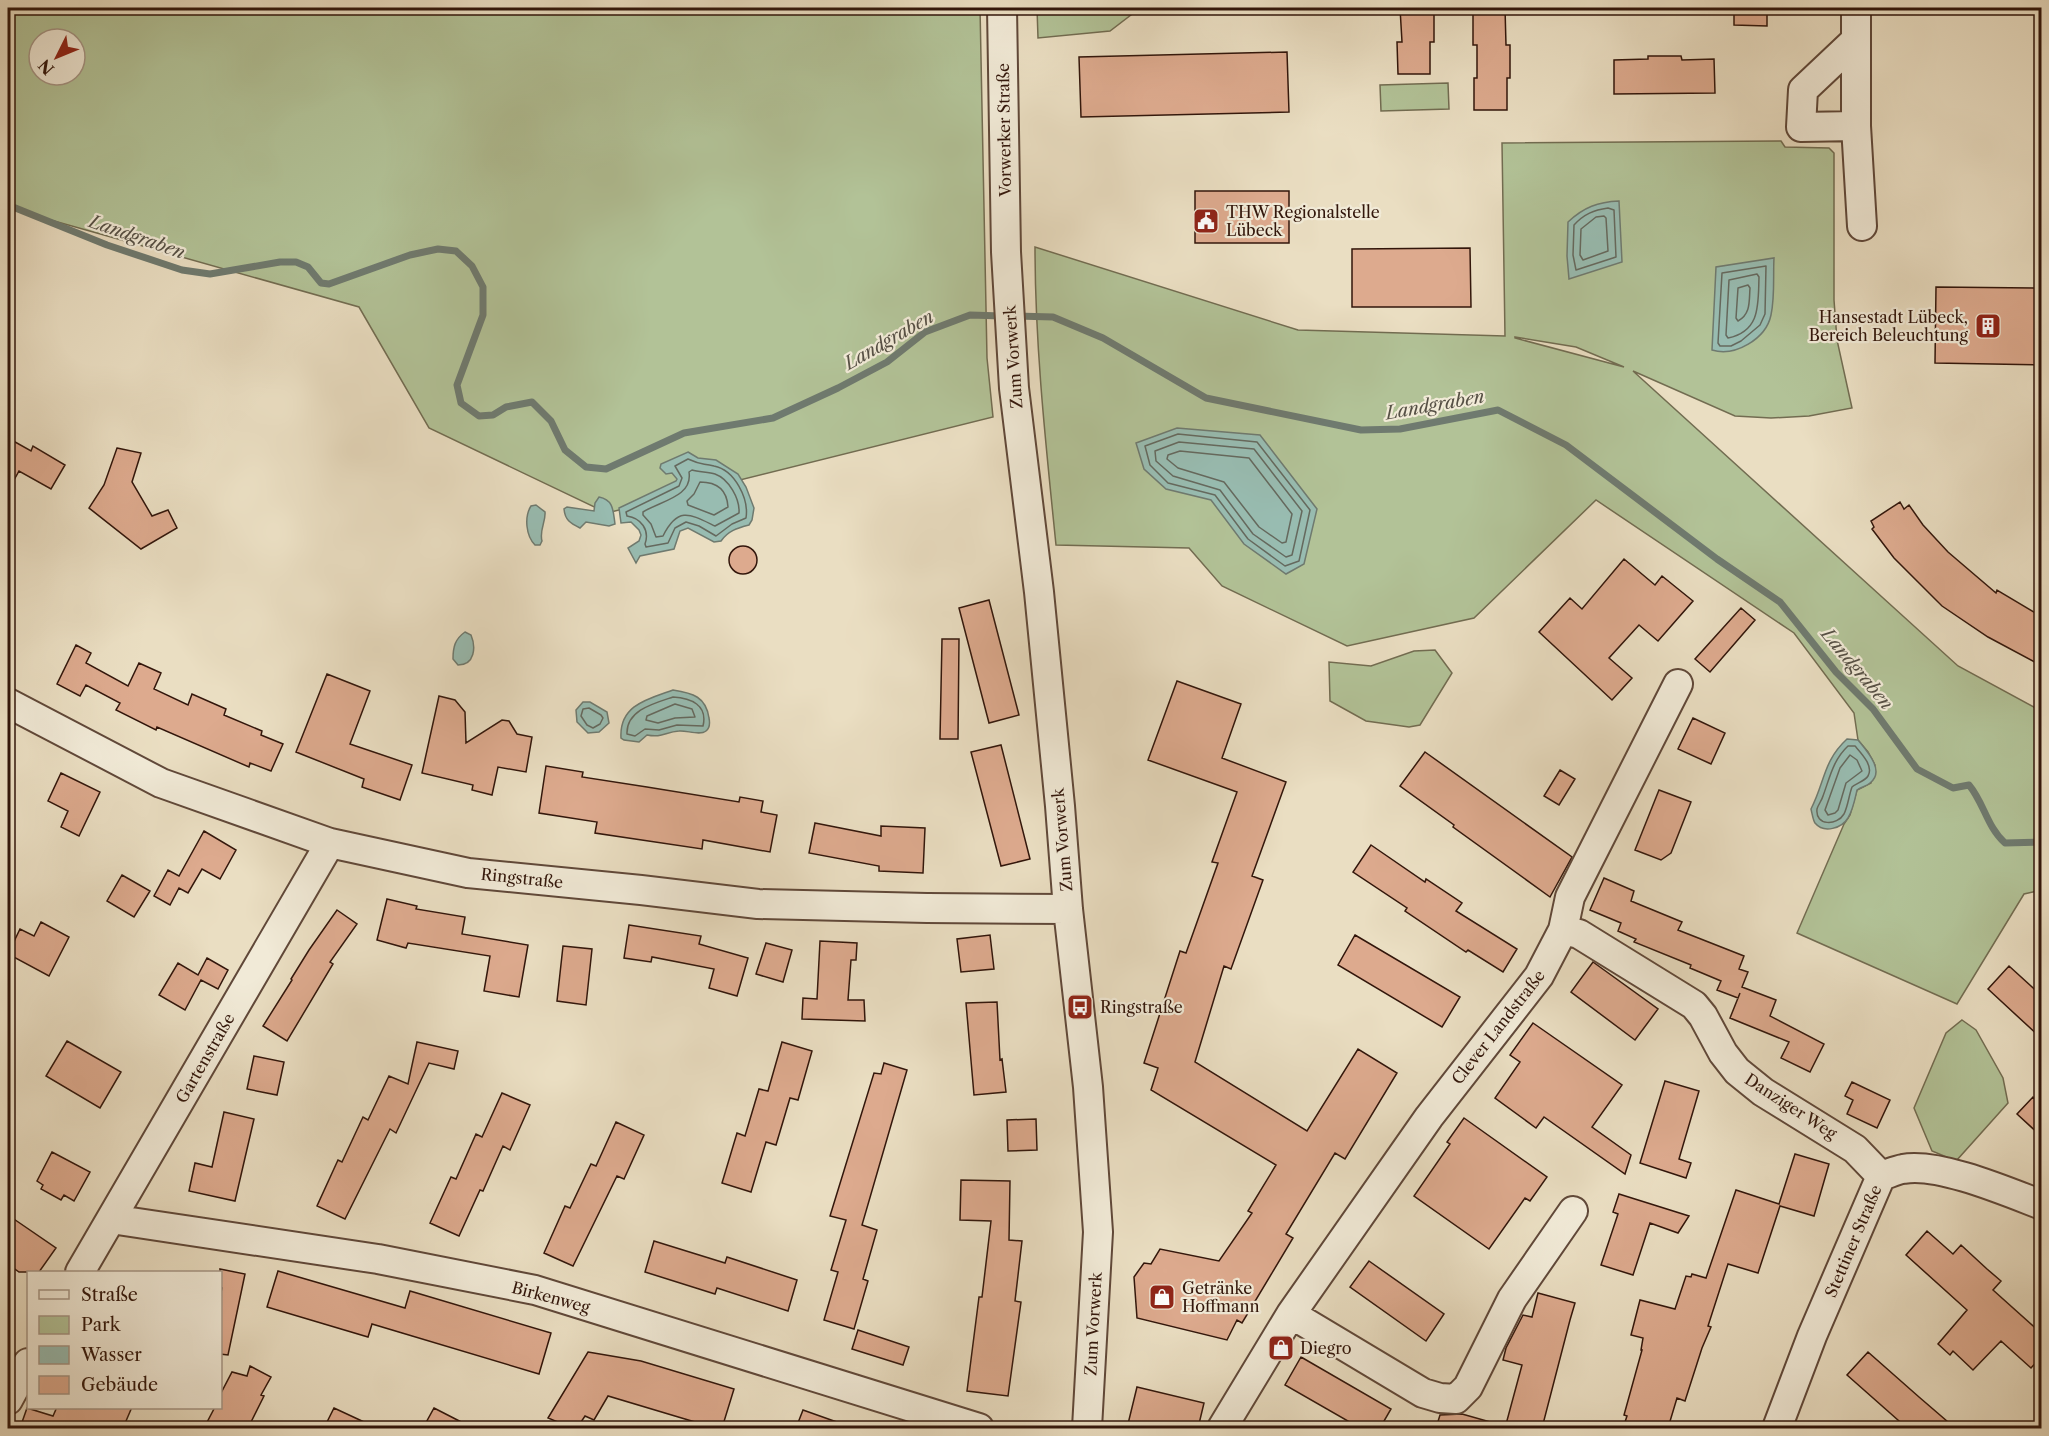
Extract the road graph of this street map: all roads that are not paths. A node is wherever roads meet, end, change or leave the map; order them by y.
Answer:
1 (1002, 8) edge
2 (1856, 8) edge
3 (1856, 40) junction
4 (1856, 126) junction
5 (1862, 226) dead end
6 (1006, 265) joint
7 (1678, 684) dead end
8 (8, 703) edge
9 (330, 843) junction
10 (1068, 909) junction
11 (1563, 930) junction
12 (1881, 1176) junction
13 (2042, 1205) edge
14 (1573, 1211) dead end
15 (111, 1219) junction
16 (81, 1271) edge
17 (1291, 1314) junction
18 (27, 1365) edge
19 (8, 1400) edge
20 (979, 1428) edge
21 (1087, 1428) edge
22 (1222, 1428) edge
23 (1777, 1428) edge

1 - 6 street, Vorwerker Straße
2 - 3 street
3 - 4 street
3 - 4 street
4 - 5 street
6 - 10 street, Zum Vorwerk
7 - 11 street, Clever Landstraße
8 - 9 street, Ringstraße
9 - 10 street, Ringstraße
9 - 15 street, Gartenstraße
10 - 21 street, Zum Vorwerk
11 - 12 street, Danziger Weg
11 - 17 street, Clever Landstraße
12 - 13 street, Stettiner Straße
12 - 23 street, Stettiner Straße
14 - 17 street
15 - 16 street, Gartenstraße
15 - 20 street, Birkenweg
17 - 22 street, Clever Landstraße
18 - 19 street

